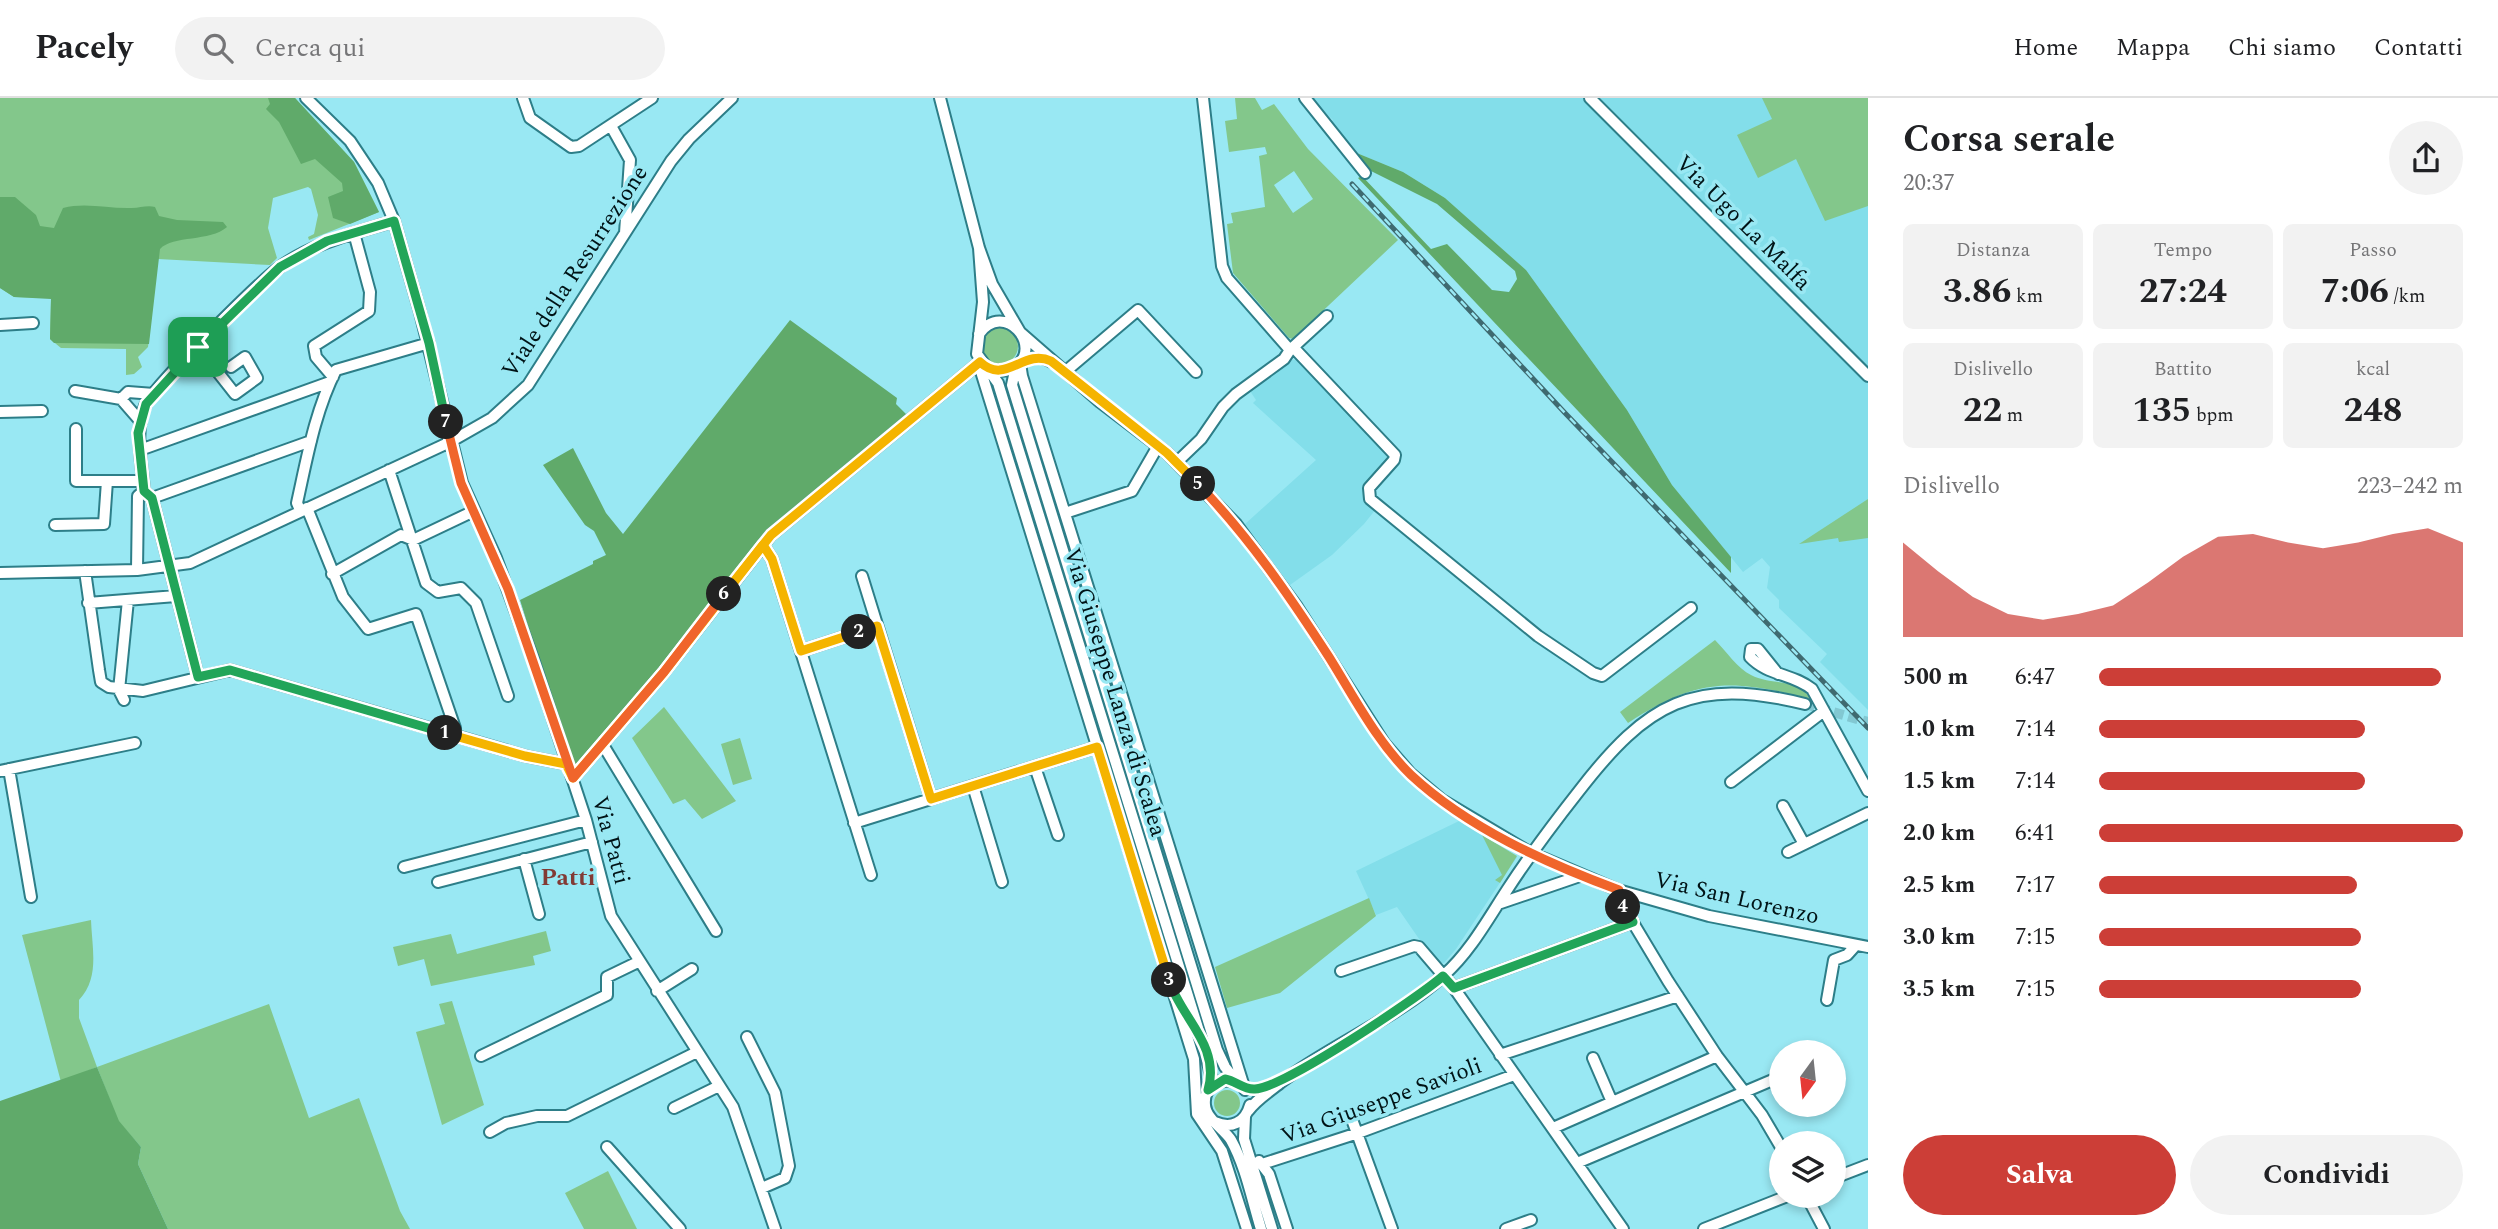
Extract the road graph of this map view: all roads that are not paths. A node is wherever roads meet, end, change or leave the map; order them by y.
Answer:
1 (306, 98) edge
2 (523, 98) edge
3 (652, 98) edge
4 (732, 98) edge
5 (940, 98) edge
6 (1203, 98) edge
7 (1306, 98) edge
8 (1592, 99) edge
9 (611, 126) junction
10 (1365, 173) dead end
11 (393, 220) junction
12 (354, 233) junction
13 (625, 233) junction
14 (979, 248) junction
15 (1327, 316) dead end
16 (33, 324) dead end
17 (0, 325) edge
18 (1020, 332) junction
19 (978, 337) junction
20 (429, 343) junction
21 (198, 347) junction
22 (1292, 349) junction
23 (982, 364) junction
24 (1018, 364) junction
25 (231, 367) dead end
26 (1064, 370) junction
27 (1196, 373) dead end
28 (1868, 376) edge
29 (332, 379) junction
30 (75, 391) dead end
31 (154, 394) junction
32 (121, 399) junction
33 (42, 411) dead end
34 (0, 412) edge
35 (141, 422) junction
36 (76, 429) dead end
37 (311, 441) junction
38 (450, 442) junction
39 (1158, 446) junction
40 (140, 450) junction
41 (1177, 462) junction
42 (389, 470) junction
43 (107, 481) junction
44 (146, 490) junction
45 (303, 509) junction
46 (474, 512) junction
47 (1065, 513) junction
48 (55, 525) dead end
49 (412, 541) junction
50 (763, 545) junction
51 (171, 566) junction
52 (137, 570) junction
53 (85, 571) junction
54 (0, 573) edge
55 (332, 574) junction
56 (862, 576) dead end
57 (176, 596) junction
58 (128, 600) junction
59 (88, 603) junction
60 (1691, 608) dead end
61 (877, 626) junction
62 (801, 651) junction
63 (1778, 674) dead end
64 (198, 677) junction
65 (122, 695) junction
66 (508, 696) dead end
67 (1805, 704) tunnel mouth
68 (1824, 710) junction
69 (453, 735) junction
70 (135, 743) dead end
71 (603, 745) junction
72 (1097, 747) junction
73 (566, 764) junction
74 (1035, 767) junction
75 (4, 770) edge
76 (573, 778) junction
77 (1731, 782) dead end
78 (973, 786) junction
79 (1868, 791) edge
80 (931, 799) junction
81 (1783, 806) dead end
82 (1868, 813) edge
83 (586, 820) junction
84 (854, 823) junction
85 (1058, 835) dead end
86 (592, 842) junction
87 (1804, 845) junction
88 (1788, 852) dead end
89 (1531, 853) junction
90 (524, 859) junction
91 (404, 867) dead end
92 (871, 875) dead end
93 (1580, 876) junction
94 (438, 882) dead end
95 (1002, 882) dead end
96 (1619, 890) junction
97 (32, 897) dead end
98 (1498, 904) junction
99 (539, 914) dead end
100 (1633, 922) junction
101 (716, 931) dead end
102 (1856, 944) junction
103 (1186, 947) junction
104 (1868, 947) edge
105 (638, 962) junction
106 (692, 969) dead end
107 (1341, 971) dead end
108 (1443, 976) junction
109 (1211, 983) junction
110 (1454, 988) junction
111 (1172, 989) junction
112 (657, 991) junction
113 (1678, 996) junction
114 (1827, 1000) dead end
115 (1199, 1033) junction
116 (747, 1037) dead end
117 (697, 1052) junction
118 (1500, 1055) junction
119 (481, 1056) dead end
120 (1717, 1056) junction
121 (1593, 1058) dead end
122 (1514, 1074) junction
123 (1291, 1075) junction
124 (1769, 1081) edge
125 (719, 1086) junction
126 (1242, 1086) junction
127 (1208, 1090) junction
128 (1744, 1092) junction
129 (1612, 1102) junction
130 (674, 1108) dead end
131 (1247, 1114) junction
132 (1350, 1114) dead end
133 (1215, 1122) junction
134 (1553, 1128) junction
135 (1771, 1131) edge
136 (490, 1132) dead end
137 (1358, 1133) junction
138 (607, 1147) dead end
139 (1247, 1147) junction
140 (1577, 1163) junction
141 (1262, 1164) junction
142 (1868, 1165) edge
143 (1846, 1173) edge
144 (762, 1188) junction
145 (1769, 1203) edge
146 (1813, 1208) edge
147 (1531, 1220) dead end
148 (680, 1229) edge
149 (775, 1229) edge
150 (1247, 1229) edge
151 (1263, 1229) edge
152 (1287, 1229) edge
153 (1392, 1229) edge
154 (1506, 1229) edge
155 (1623, 1229) edge
156 (1704, 1229) edge
157 (1824, 1229) edge

1 - 11 street, Via Patti
2 - 9 street
3 - 9 street
4 - 13 street, Viale della Resurrezione
5 - 14 street, Via San Lorenzo
6 - 22 street
7 - 10 street
8 - 28 street, Via Ugo La Malfa
9 - 13 street
11 - 12 street
11 - 20 street, Via Patti
12 - 21 street
12 - 29 street
13 - 38 street, Viale della Resurrezione
14 - 18 street, Via San Lorenzo
14 - 19 street, Via San Lorenzo
15 - 22 street
16 - 17 street
18 - 19 street
18 - 24 street
18 - 26 street, Via San Lorenzo
19 - 23 street
20 - 29 street
20 - 38 street, Via Patti
21 - 25 street
21 - 31 street
22 - 41 street
22 - 60 street
23 - 24 street
23 - 50 street
23 - 72 street, Via Giuseppe Lanza di Scalea
23 - 115 street, Via Giuseppe Lanza di Scalea
24 - 26 street, Via San Lorenzo
24 - 47 street, Via Giuseppe Lanza di Scalea
24 - 103 street, Via Giuseppe Lanza di Scalea
26 - 27 street
26 - 39 street, Via San Lorenzo
29 - 37 street
29 - 40 street
30 - 32 street
31 - 32 street
31 - 35 street
32 - 35 street
33 - 34 street
35 - 40 street
36 - 43 street
37 - 44 street
37 - 45 street
38 - 42 street, Viale della Resurrezione
38 - 46 street, Via Patti
39 - 41 street, Via San Lorenzo
39 - 47 street
40 - 44 street
41 - 89 street, Via San Lorenzo
42 - 45 street, Viale della Resurrezione
42 - 49 street
43 - 44 street
43 - 48 street
44 - 51 street
44 - 52 street
45 - 51 street, Viale della Resurrezione
45 - 55 street
46 - 49 street
46 - 73 street, Via Patti
47 - 109 street, Via Giuseppe Lanza di Scalea
49 - 55 street
49 - 66 street
50 - 62 street
50 - 71 street
51 - 52 street, Viale della Resurrezione
51 - 57 street
52 - 53 street, Viale della Resurrezione
53 - 54 street, Viale della Resurrezione
53 - 59 street
55 - 69 street
56 - 61 street
57 - 58 street
57 - 64 street
58 - 59 street
58 - 65 street
59 - 65 street
61 - 62 street
61 - 80 street
62 - 84 street
63 - 68 street
64 - 65 street
64 - 69 street
67 - 89 street
68 - 77 street
68 - 79 street
69 - 73 street
70 - 75 street
71 - 76 street
71 - 101 street
72 - 74 street
72 - 111 street, Via Giuseppe Lanza di Scalea
73 - 76 street, Via Patti
74 - 78 street
74 - 85 street
75 - 97 street
76 - 83 street, Via Patti
78 - 80 street
78 - 95 street
80 - 84 street
81 - 87 street
82 - 87 street
83 - 86 street, Via Patti
83 - 91 street
84 - 92 street
86 - 90 street
86 - 105 street, Via Patti
87 - 88 street
89 - 93 street, Via San Lorenzo
89 - 98 street
90 - 94 street
90 - 99 street
93 - 96 street, Via San Lorenzo
93 - 98 street
96 - 100 street
96 - 102 street, Via San Lorenzo
98 - 108 street
100 - 110 street
100 - 113 street
102 - 104 street, Via San Lorenzo
102 - 114 street
103 - 109 street, Via Giuseppe Lanza di Scalea
103 - 126 street, Via Giuseppe Lanza di Scalea
105 - 112 street, Via Patti
105 - 119 street
106 - 112 street
107 - 108 street
108 - 110 street
108 - 123 street
109 - 126 street, Via Giuseppe Lanza di Scalea
110 - 118 street
111 - 115 street, Via Giuseppe Lanza di Scalea
111 - 150 street, Via Giuseppe Lanza di Scalea
112 - 117 street, Via Patti
113 - 118 street
113 - 120 street
115 - 127 street, Via Giuseppe Lanza di Scalea
116 - 144 street
117 - 125 street, Via Patti
117 - 136 street
118 - 122 street
120 - 128 street
120 - 129 street
121 - 129 street
122 - 134 street
122 - 137 street, Via Giuseppe Savioli
123 - 126 street
123 - 131 street
124 - 128 street
125 - 130 street
125 - 144 street, Via Patti
126 - 127 street
126 - 131 street
127 - 133 street
128 - 135 street
128 - 140 street
129 - 134 street
131 - 133 street
131 - 139 street
132 - 137 street
133 - 151 street
134 - 140 street
137 - 141 street, Via Giuseppe Savioli
137 - 153 street
138 - 148 street
139 - 141 street
139 - 151 street
140 - 155 street
141 - 152 street
142 - 143 street
144 - 149 street, Via Patti
145 - 156 street
146 - 157 street
147 - 154 street

